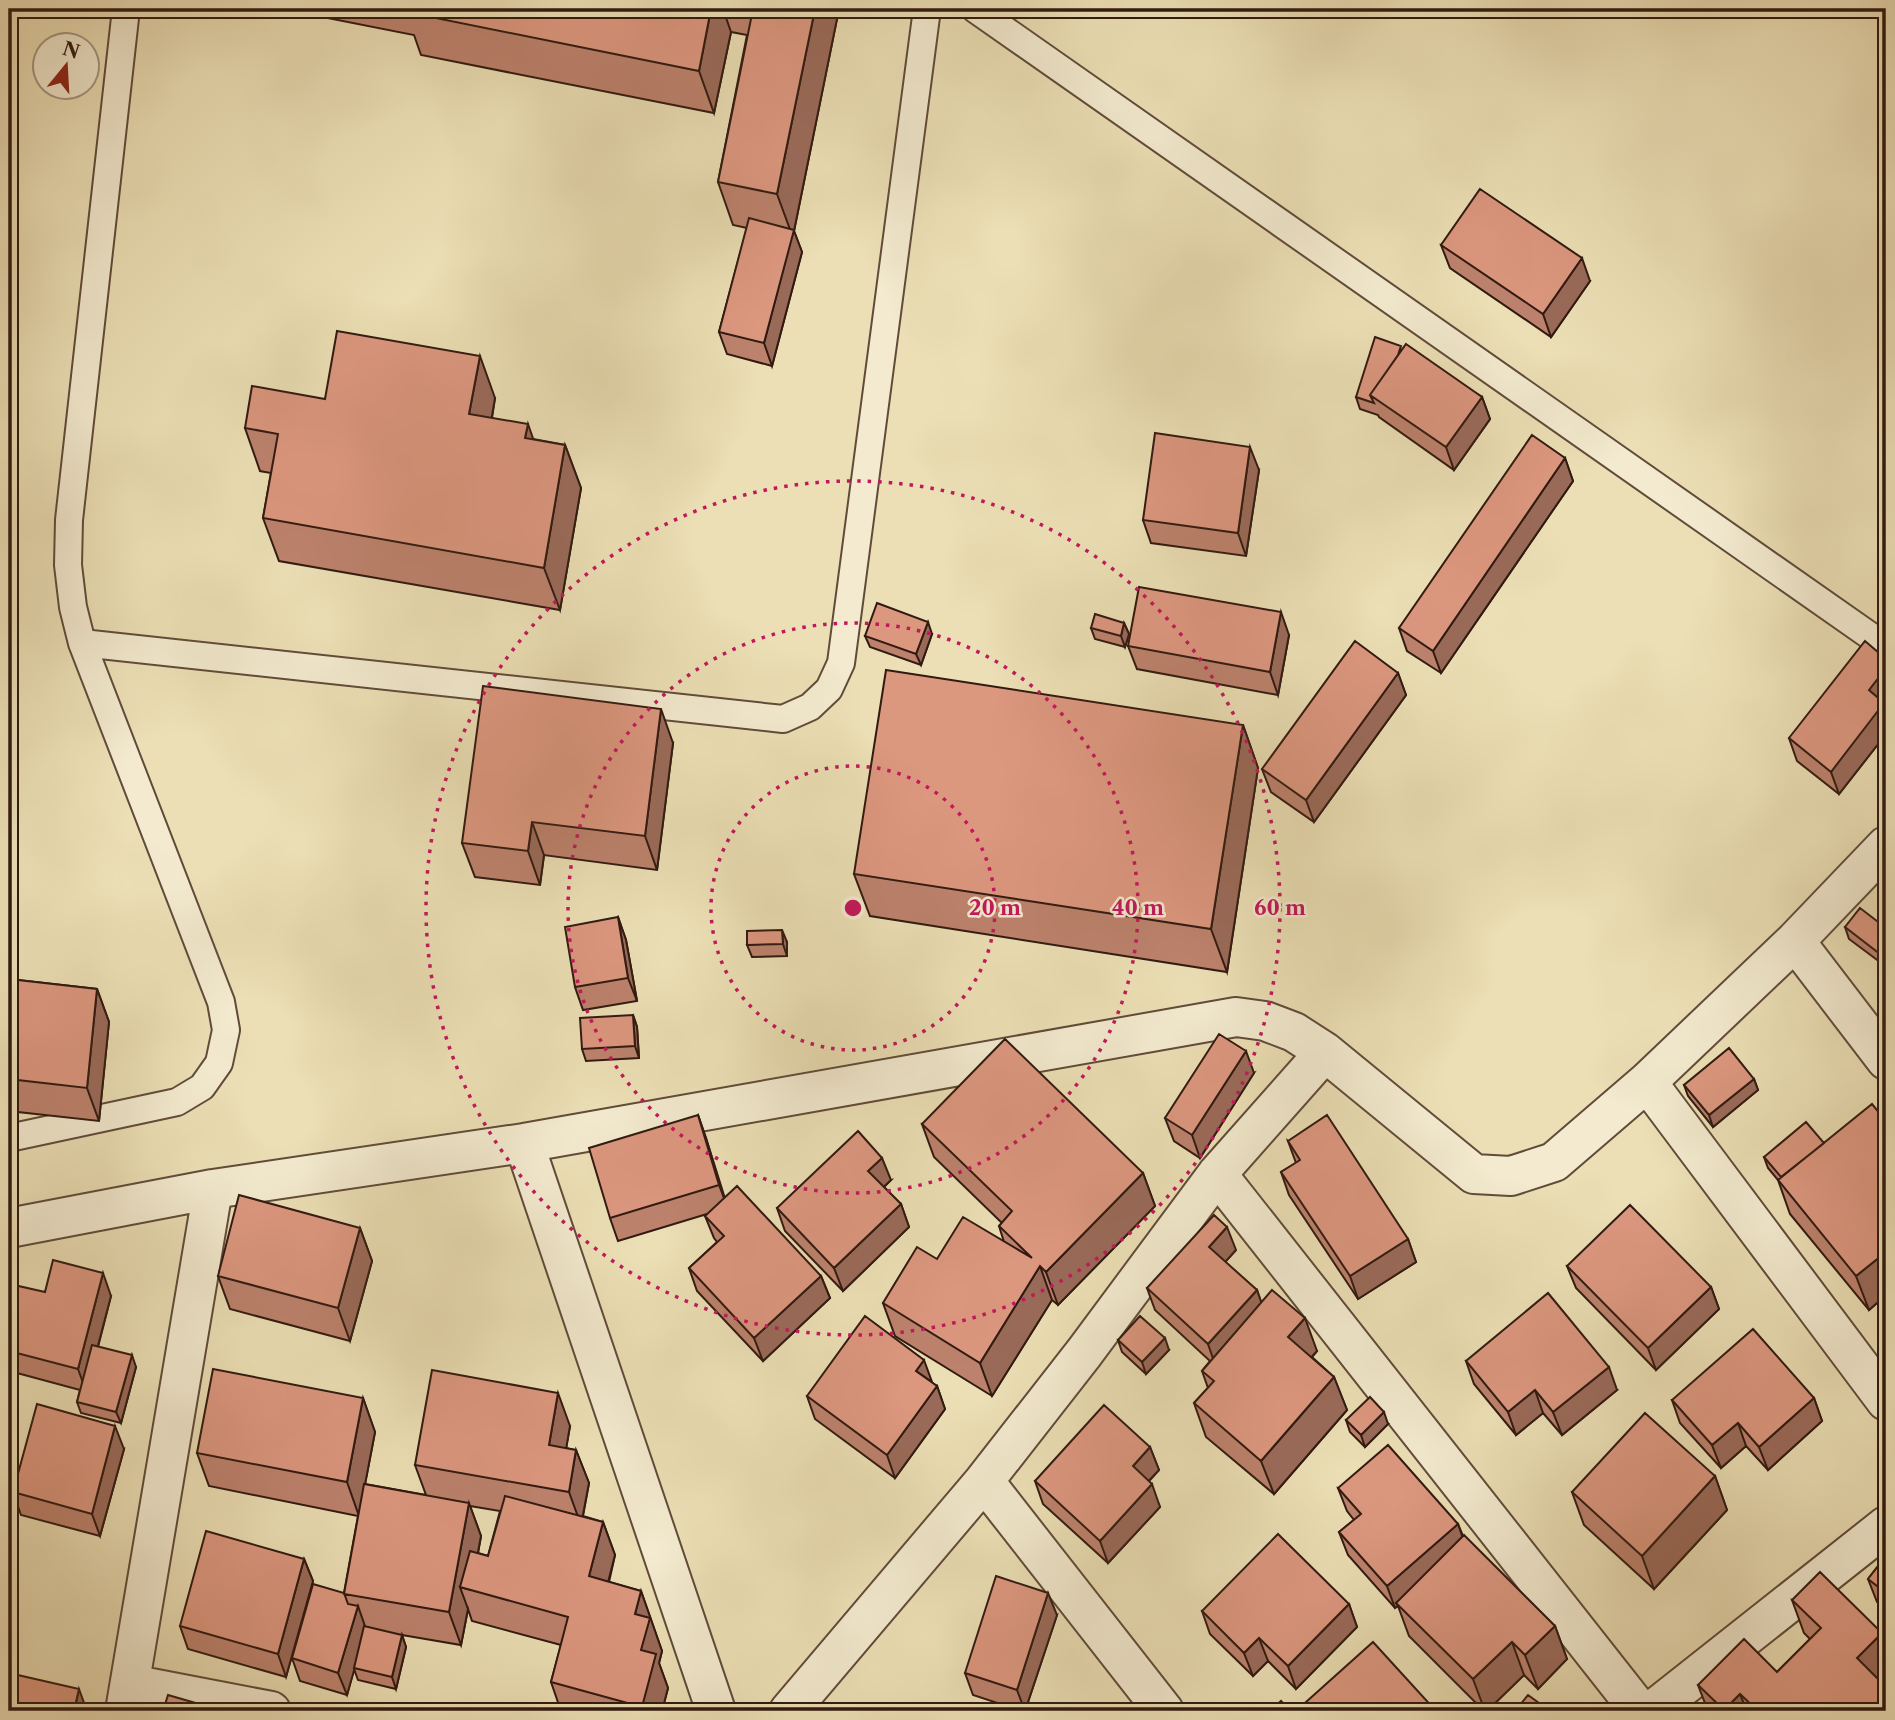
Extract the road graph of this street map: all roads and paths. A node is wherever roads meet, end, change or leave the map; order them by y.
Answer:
1 (126, 9) edge
2 (928, 9) edge
3 (975, 9) edge
4 (82, 643) junction
5 (1886, 647) edge
6 (1886, 846) edge
7 (1795, 941) junction
8 (1325, 1052) junction
9 (1886, 1060) edge
10 (1647, 1082) junction
11 (9, 1138) edge
12 (524, 1143) junction
13 (1217, 1174) junction
14 (213, 1189) junction
15 (9, 1228) edge
16 (1886, 1401) edge
17 (984, 1481) junction
18 (1886, 1527) edge
19 (128, 1698) edge
20 (271, 1711) edge
21 (716, 1711) edge
22 (789, 1711) edge
23 (1164, 1711) edge
24 (1640, 1711) edge
25 (1651, 1711) edge

1 - 4 lane
2 - 4 lane
3 - 5 lane
4 - 11 lane
6 - 7 street
7 - 9 street
7 - 10 street
8 - 10 street
8 - 12 street
8 - 13 street
10 - 16 street
12 - 14 street
12 - 21 street
13 - 17 street
13 - 24 street
14 - 15 street
14 - 19 street
17 - 22 street
17 - 23 street
18 - 25 street
19 - 20 street

